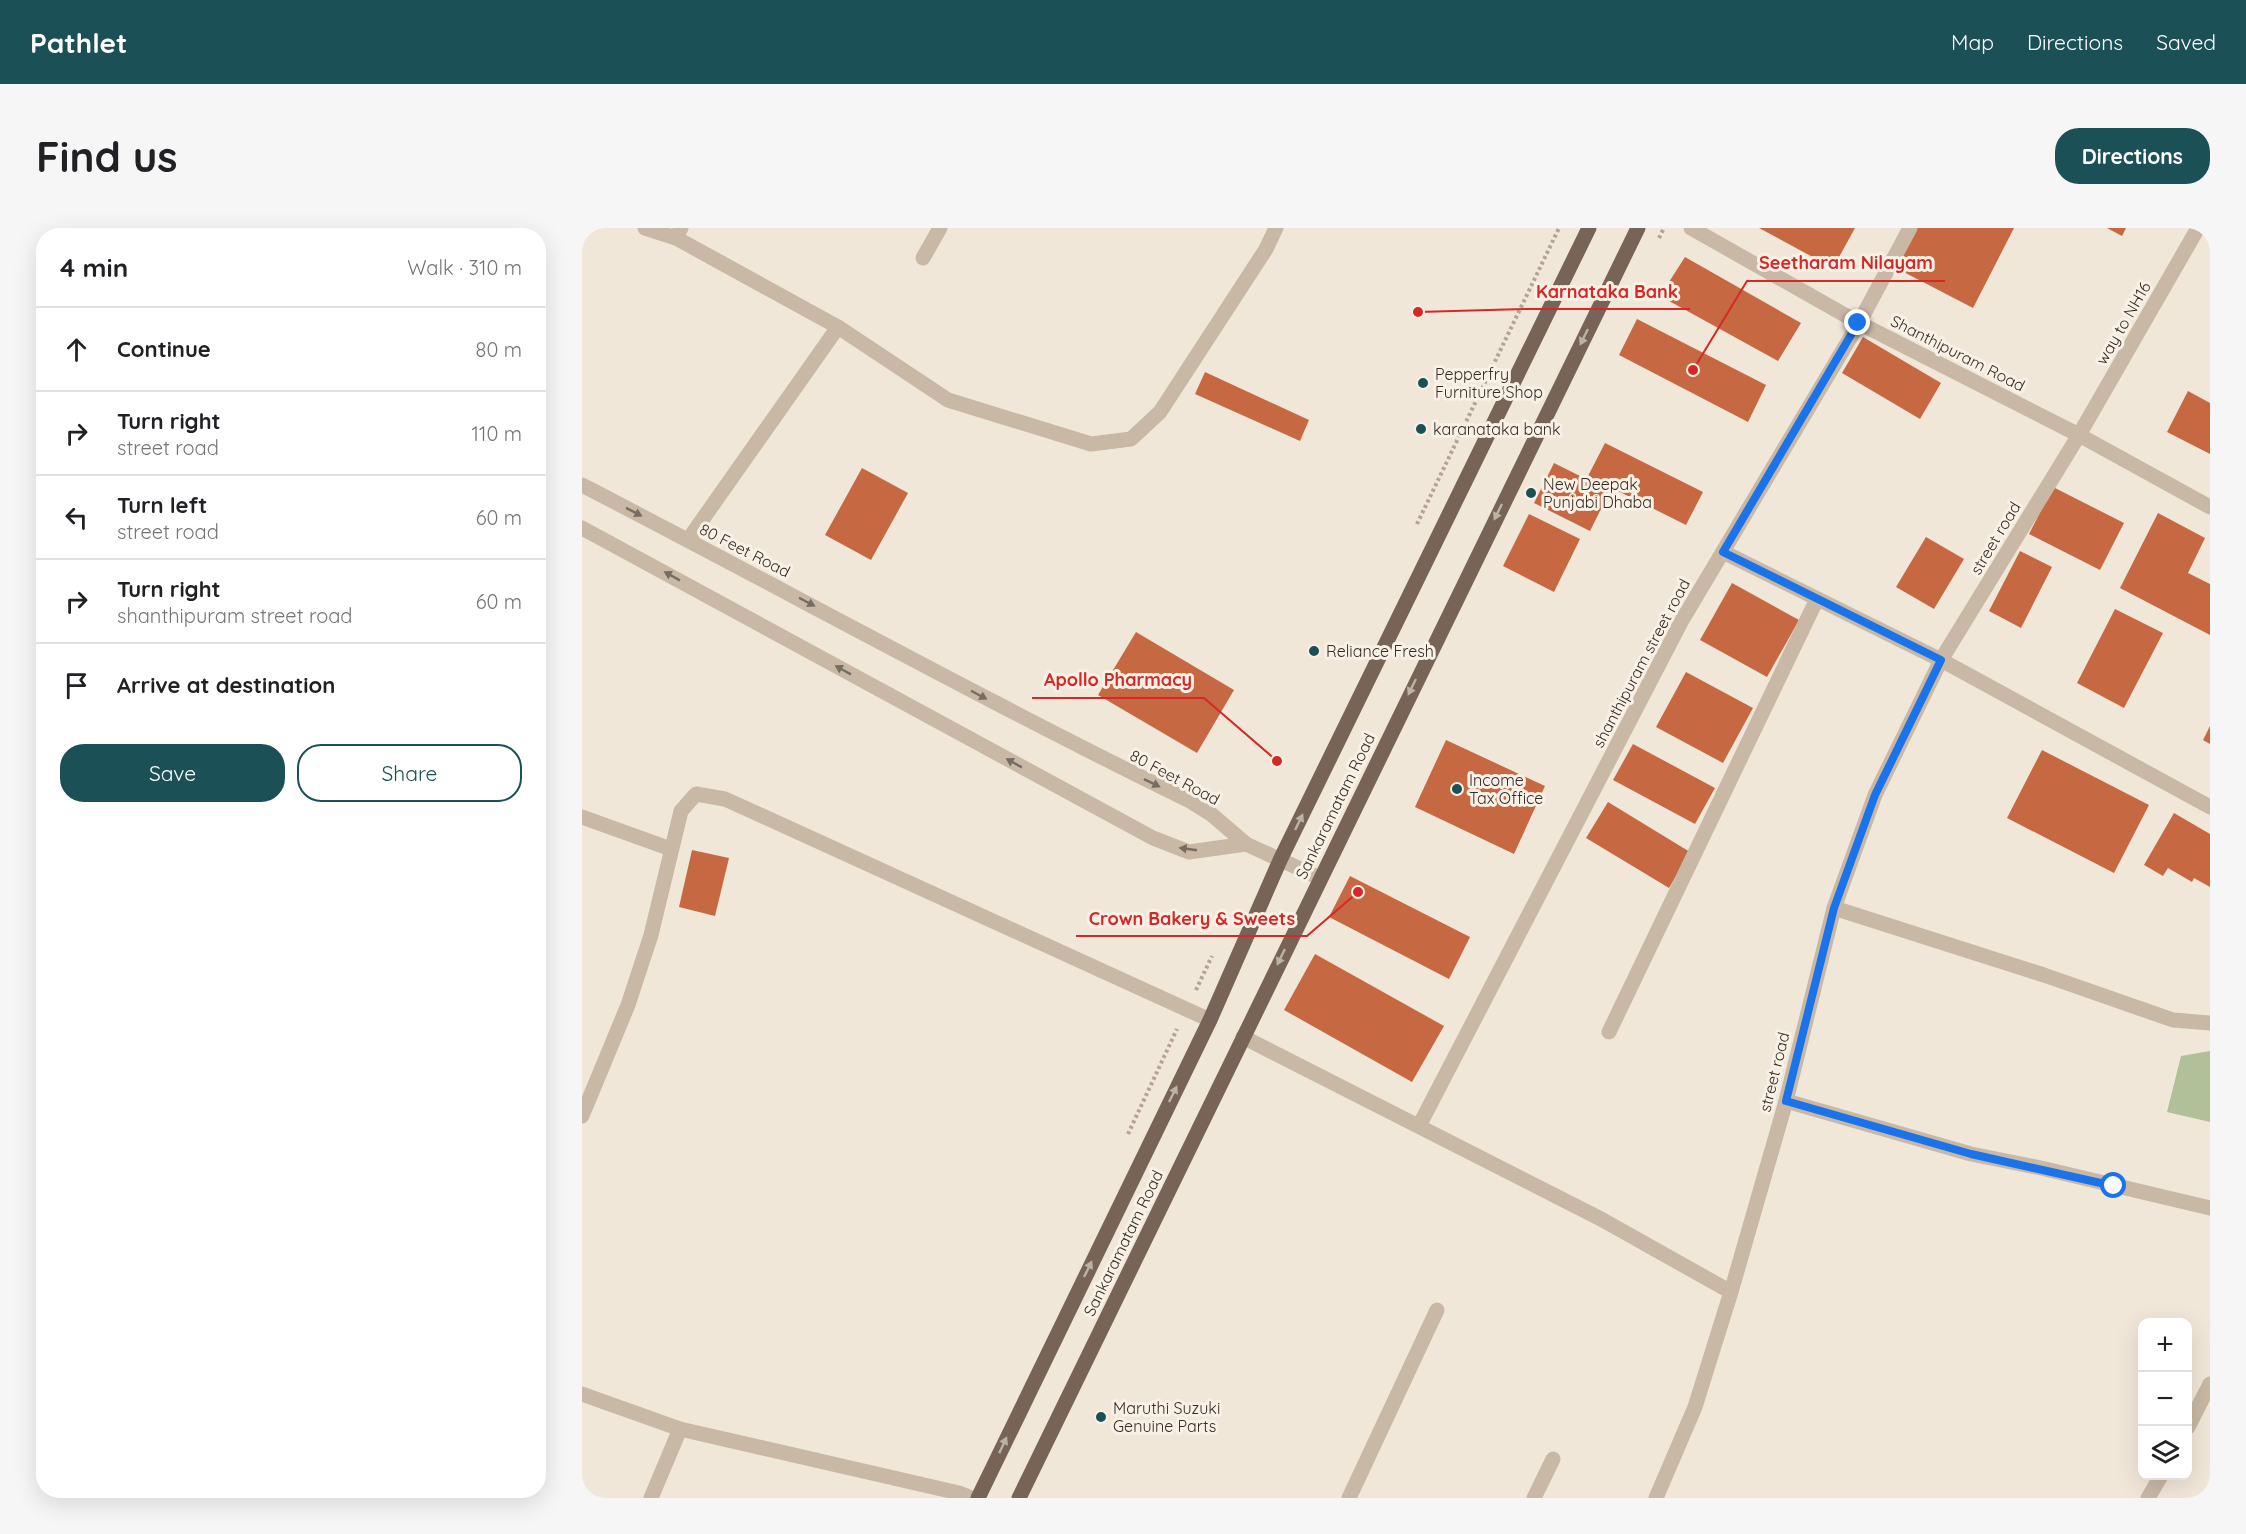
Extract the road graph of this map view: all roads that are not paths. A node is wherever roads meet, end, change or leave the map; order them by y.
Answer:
1 (645, 228) edge
2 (940, 228) edge
3 (1276, 228) edge
4 (1589, 228) edge
5 (1638, 228) edge
6 (1691, 228) edge
7 (1910, 228) edge
8 (2198, 228) edge
9 (678, 233) edge
10 (922, 258) dead end
11 (1858, 323) junction
12 (838, 327) junction
13 (2079, 435) junction
14 (582, 485) edge
15 (2210, 507) edge
16 (582, 528) edge
17 (688, 540) junction
18 (1723, 552) junction
19 (1817, 599) junction
20 (1941, 660) junction
21 (2210, 807) edge
22 (582, 817) edge
23 (1245, 844) junction
24 (671, 849) junction
25 (1281, 858) junction
26 (1320, 878) junction
27 (1834, 908) junction
28 (1210, 1020) junction
29 (2210, 1023) edge
30 (1609, 1032) dead end
31 (1243, 1037) junction
32 (1786, 1101) junction
33 (582, 1116) edge
34 (1420, 1124) junction
35 (2210, 1208) edge
36 (1731, 1292) junction
37 (1437, 1310) dead end
38 (2210, 1384) edge
39 (582, 1394) edge
40 (2188, 1426) edge
41 (680, 1429) junction
42 (1553, 1459) dead end
43 (2159, 1480) edge
44 (651, 1498) edge
45 (971, 1498) edge
46 (978, 1498) edge
47 (1019, 1498) edge
48 (1349, 1498) edge
49 (1534, 1498) edge
50 (1656, 1498) edge
51 (2148, 1498) edge

1 - 9 street
2 - 10 street
3 - 12 street
25 -> 4 main road, Sankaramatam Road
5 -> 26 main road, Sankaramatam Road
6 - 11 street, Shanthipuram Road
7 - 11 street, shanthipuram street road
8 - 13 street, way to NH16
9 - 12 street
11 - 13 street, Shanthipuram Road
11 - 18 street, shanthipuram street road
12 - 17 street
13 - 15 street, Shanthipuram Road
13 - 20 street, street road
14 -> 17 street, 80 Feet Road
23 -> 16 street
17 -> 23 street, 80 Feet Road
18 - 19 street
18 - 34 street, shanthipuram street road
19 - 20 street
19 - 30 street
20 - 21 street
20 - 27 street, street road
22 - 24 street
23 - 25 street
24 - 28 street
24 - 33 street
25 - 26 street
25 - 28 main road, Sankaramatam Road
26 -> 31 main road, Sankaramatam Road
27 - 29 street
27 - 32 street, street road
46 -> 28 main road, Sankaramatam Road
31 - 34 street
31 - 47 main road, Sankaramatam Road
32 - 35 street
32 - 36 street, street road
34 - 36 street
36 - 50 street, street road
37 - 48 street
38 - 40 street
39 - 41 street
41 - 44 street
41 - 45 street
42 - 49 street
43 - 51 street

